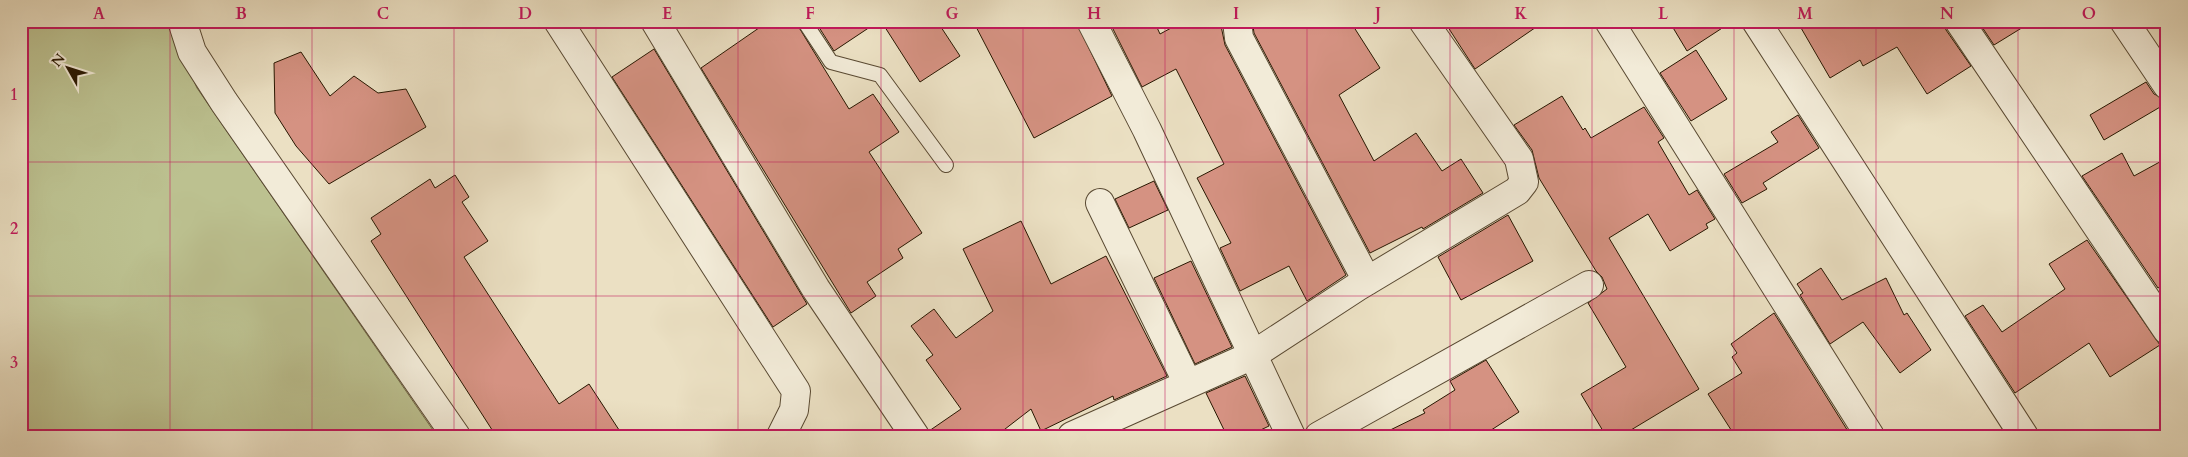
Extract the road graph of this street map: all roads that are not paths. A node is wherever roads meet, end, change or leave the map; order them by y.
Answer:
1 (182, 21) edge
2 (558, 21) edge
3 (655, 21) edge
4 (804, 21) edge
5 (1090, 21) edge
6 (1237, 21) edge
7 (1423, 21) edge
8 (1610, 21) edge
9 (1756, 21) edge
10 (1959, 21) edge
11 (2124, 21) edge
12 (2167, 84) edge
13 (946, 165) dead end
14 (1100, 203) dead end
15 (1367, 281) junction
16 (1589, 285) dead end
17 (2167, 330) edge
18 (1253, 355) junction
19 (1188, 384) junction
20 (456, 436) edge
21 (781, 436) edge
22 (915, 436) edge
23 (1072, 436) edge
24 (1291, 436) edge
25 (1319, 436) edge
26 (1870, 436) edge
27 (2024, 436) edge

1 - 20 street
2 - 21 street
3 - 22 street
4 - 13 lane
5 - 18 street
6 - 15 street
7 - 15 street
8 - 26 street
9 - 27 street
10 - 17 street
11 - 12 street
14 - 19 street
15 - 18 street
16 - 25 street
18 - 19 street
18 - 24 street
19 - 23 street

